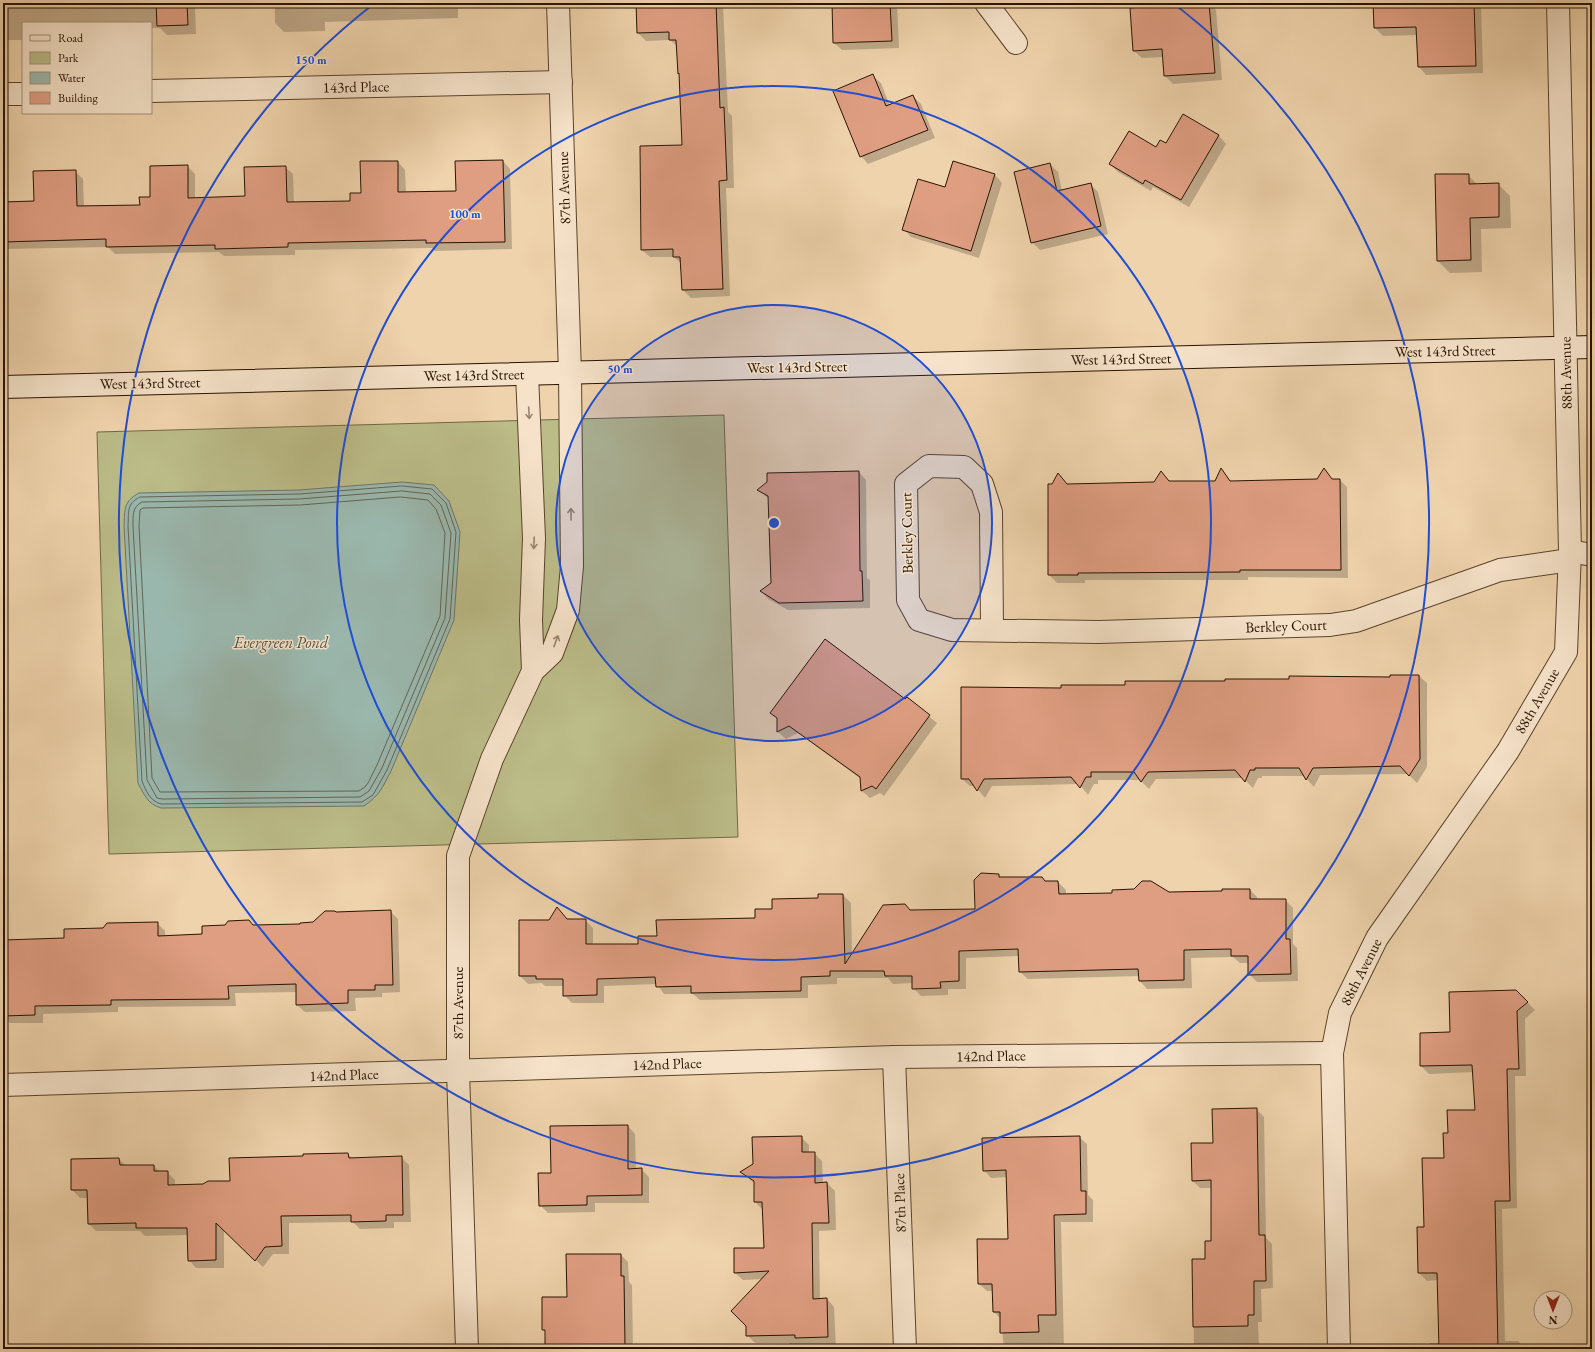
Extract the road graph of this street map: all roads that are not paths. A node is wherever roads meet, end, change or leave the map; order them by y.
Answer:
1 (558, 3) edge
2 (986, 3) edge
3 (1558, 3) edge
4 (1016, 43) dead end
5 (561, 82) junction
6 (152, 91) edge
7 (3, 94) edge
8 (22, 94) edge
9 (1565, 348) junction
10 (1592, 348) edge
11 (570, 373) junction
12 (527, 374) junction
13 (3, 387) edge
14 (1592, 555) edge
15 (1570, 556) junction
16 (992, 630) junction
17 (533, 671) junction
18 (1332, 1053) junction
19 (894, 1057) junction
20 (458, 1071) junction
21 (3, 1085) edge
22 (467, 1349) edge
23 (905, 1349) edge
24 (1339, 1349) edge

1 - 5 street, 87th Avenue
2 - 4 street
3 - 9 street, 88th Avenue
5 - 6 street, 143rd Place
5 - 11 street, 87th Avenue
7 - 8 street
9 - 10 street, West 143rd Street
9 - 11 street, West 143rd Street
9 - 15 street, 88th Avenue
11 - 12 street, West 143rd Street
17 -> 11 street, 87th Avenue
12 - 13 street, West 143rd Street
12 -> 17 street
14 - 15 street, Berkley Court
15 - 16 street, Berkley Court
15 - 18 street, 88th Avenue
16 - 16 street, Berkley Court
17 - 20 street, 87th Avenue
18 - 19 street, 142nd Place
18 - 24 street, 88th Avenue
19 - 20 street, 142nd Place
19 - 23 street, 87th Place
20 - 21 street, 142nd Place
20 - 22 street, 87th Avenue

